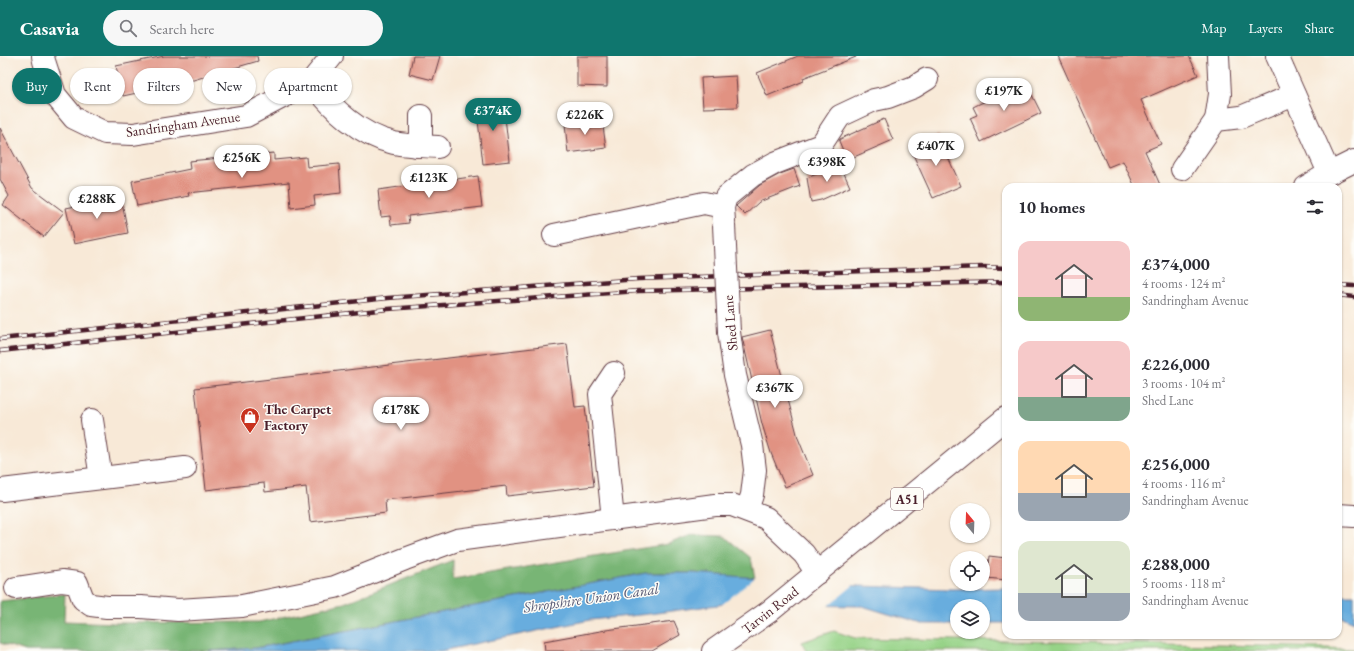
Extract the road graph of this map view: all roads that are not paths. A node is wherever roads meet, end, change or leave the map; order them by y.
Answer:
1 (43, 56) edge
2 (332, 56) edge
3 (1218, 56) edge
4 (1277, 56) edge
5 (322, 68) edge
6 (927, 79) dead end
7 (1294, 95) junction
8 (269, 104) edge
9 (330, 104) edge
10 (421, 116) dead end
11 (1216, 120) junction
12 (1354, 161) edge
13 (1182, 169) dead end
14 (1329, 173) junction
15 (1313, 183) edge
16 (724, 216) junction
17 (554, 235) dead end
18 (614, 373) dead end
19 (92, 420) dead end
20 (1002, 421) edge
21 (185, 468) dead end
22 (101, 478) junction
23 (2, 490) dead end
24 (747, 510) junction
25 (1342, 515) edge
26 (1354, 516) edge
27 (613, 519) junction
28 (812, 577) junction
29 (16, 588) dead end
30 (713, 651) edge

1 - 8 main road, Sandringham Avenue
2 - 5 main road, Sandringham Avenue
3 - 11 main road
4 - 7 main road
6 - 16 main road
7 - 11 main road
7 - 14 main road
9 - 10 main road
11 - 13 main road
12 - 14 main road
14 - 15 main road
16 - 17 main road
16 - 24 main road, Shed Lane, bridge
18 - 27 main road
19 - 22 main road
20 - 28 main road, A51
21 - 22 main road
22 - 23 main road
24 - 27 main road
24 - 28 main road
25 - 26 main road
27 - 29 main road
28 - 30 main road, Tarvin Road / A51

